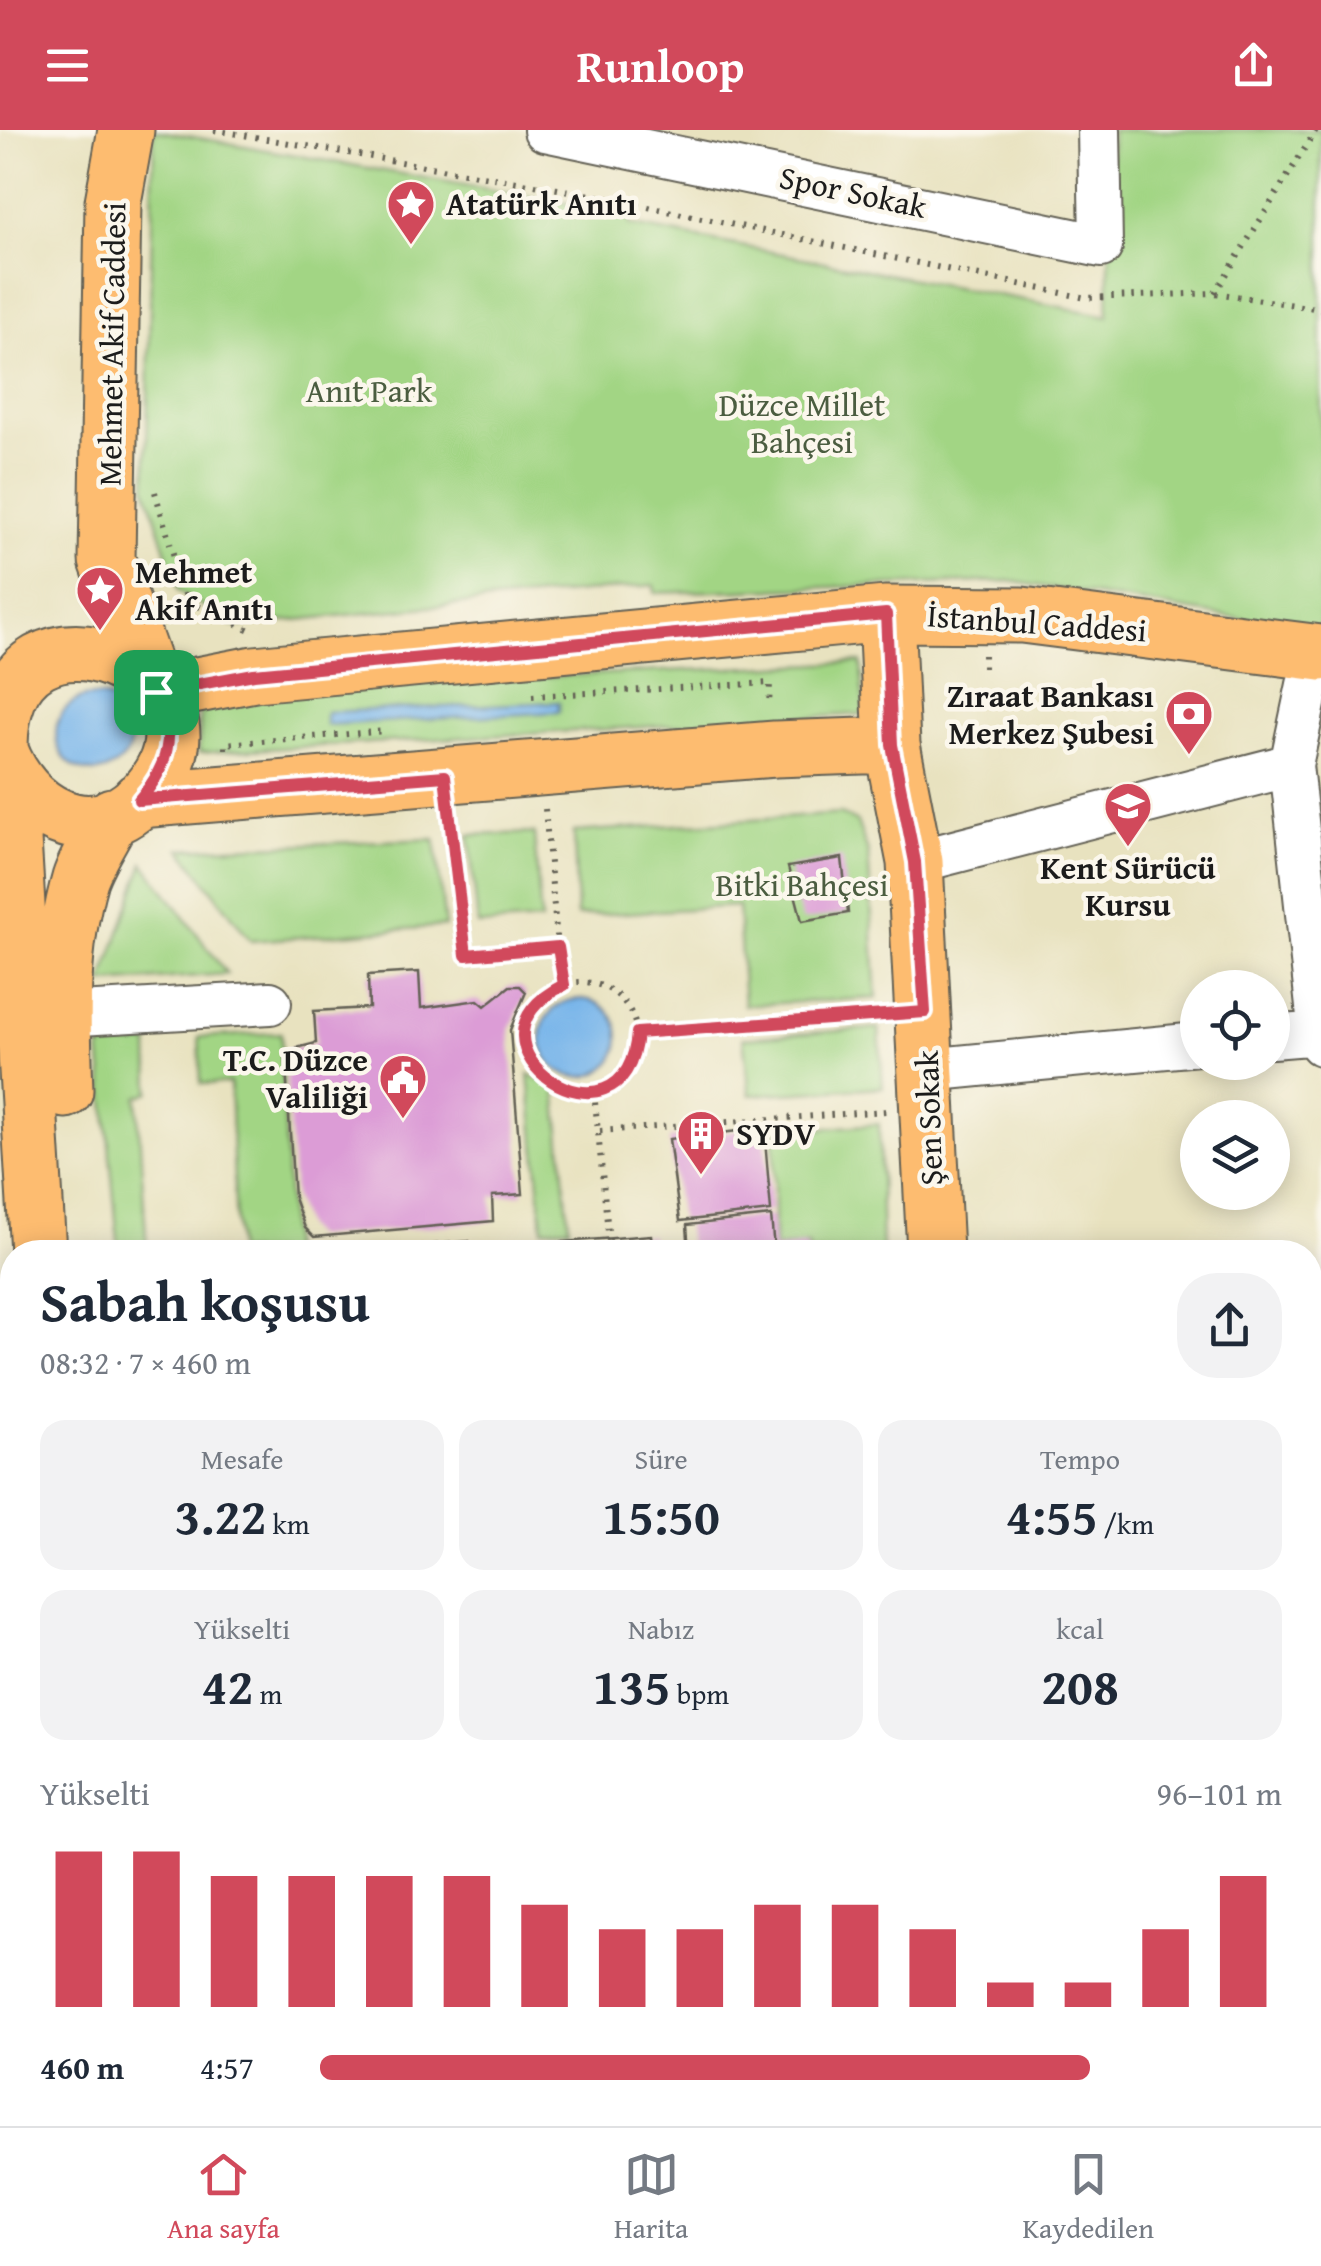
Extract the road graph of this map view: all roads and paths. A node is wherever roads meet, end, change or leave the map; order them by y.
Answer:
1 (126, 130) edge
2 (214, 130) edge
3 (545, 130) edge
4 (1099, 130) edge
5 (1316, 130) edge
6 (646, 139) edge
7 (1214, 292) junction
8 (1321, 309) edge
9 (153, 485) dead end
10 (107, 560) junction
11 (886, 614) junction
12 (253, 631) dead end
13 (1318, 652) edge
14 (18, 679) edge
15 (153, 687) junction
16 (518, 697) dead end
17 (753, 708) dead end
18 (402, 730) dead end
19 (226, 744) dead end
20 (892, 745) junction
21 (1291, 765) junction
22 (6, 768) edge
23 (541, 768) junction
24 (445, 776) junction
25 (126, 808) junction
26 (915, 862) junction
27 (558, 947) junction
28 (559, 962) dead end
29 (564, 985) junction
30 (270, 1003) dead end
31 (925, 1012) junction
32 (62, 1015) junction
33 (637, 1033) junction
34 (1320, 1033) edge
35 (1290, 1036) edge
36 (1321, 1044) edge
37 (1180, 1047) edge
38 (927, 1089) junction
39 (594, 1092) junction
40 (600, 1131) junction
41 (37, 1240) edge
42 (72, 1240) edge
43 (609, 1240) edge
44 (934, 1240) edge

1 - 10 main road, Mehmet Akif Caddesi
2 - 7 path
3 - 6 street, Spor Sokak
4 - 6 street, Spor Sokak
5 - 7 path
7 - 8 path
9 - 12 path
10 - 14 main road
10 - 15 main road
11 - 13 main road, İstanbul Caddesi
11 - 15 main road, İstanbul Caddesi
11 - 20 main road, Şen Sokak
13 - 21 street
14 - 15 main road
14 - 22 main road
15 - 25 main road
16 - 17 path
18 - 19 path
20 - 23 main road
20 - 26 main road, Şen Sokak
21 - 26 street
21 - 34 street
22 - 25 main road
22 - 41 main road
23 - 24 main road
23 - 27 path
24 - 25 main road
24 - 27 path
25 - 32 main road
26 - 31 main road, Şen Sokak
27 - 28 path
27 - 29 path
29 - 33 path
29 - 39 path
30 - 32 street
31 - 33 path
31 - 38 main road, Şen Sokak
32 - 42 main road
33 - 39 path
34 - 35 street
34 - 36 street
37 - 38 street
38 - 40 path
38 - 44 main road, Şen Sokak
39 - 40 path
40 - 43 path

